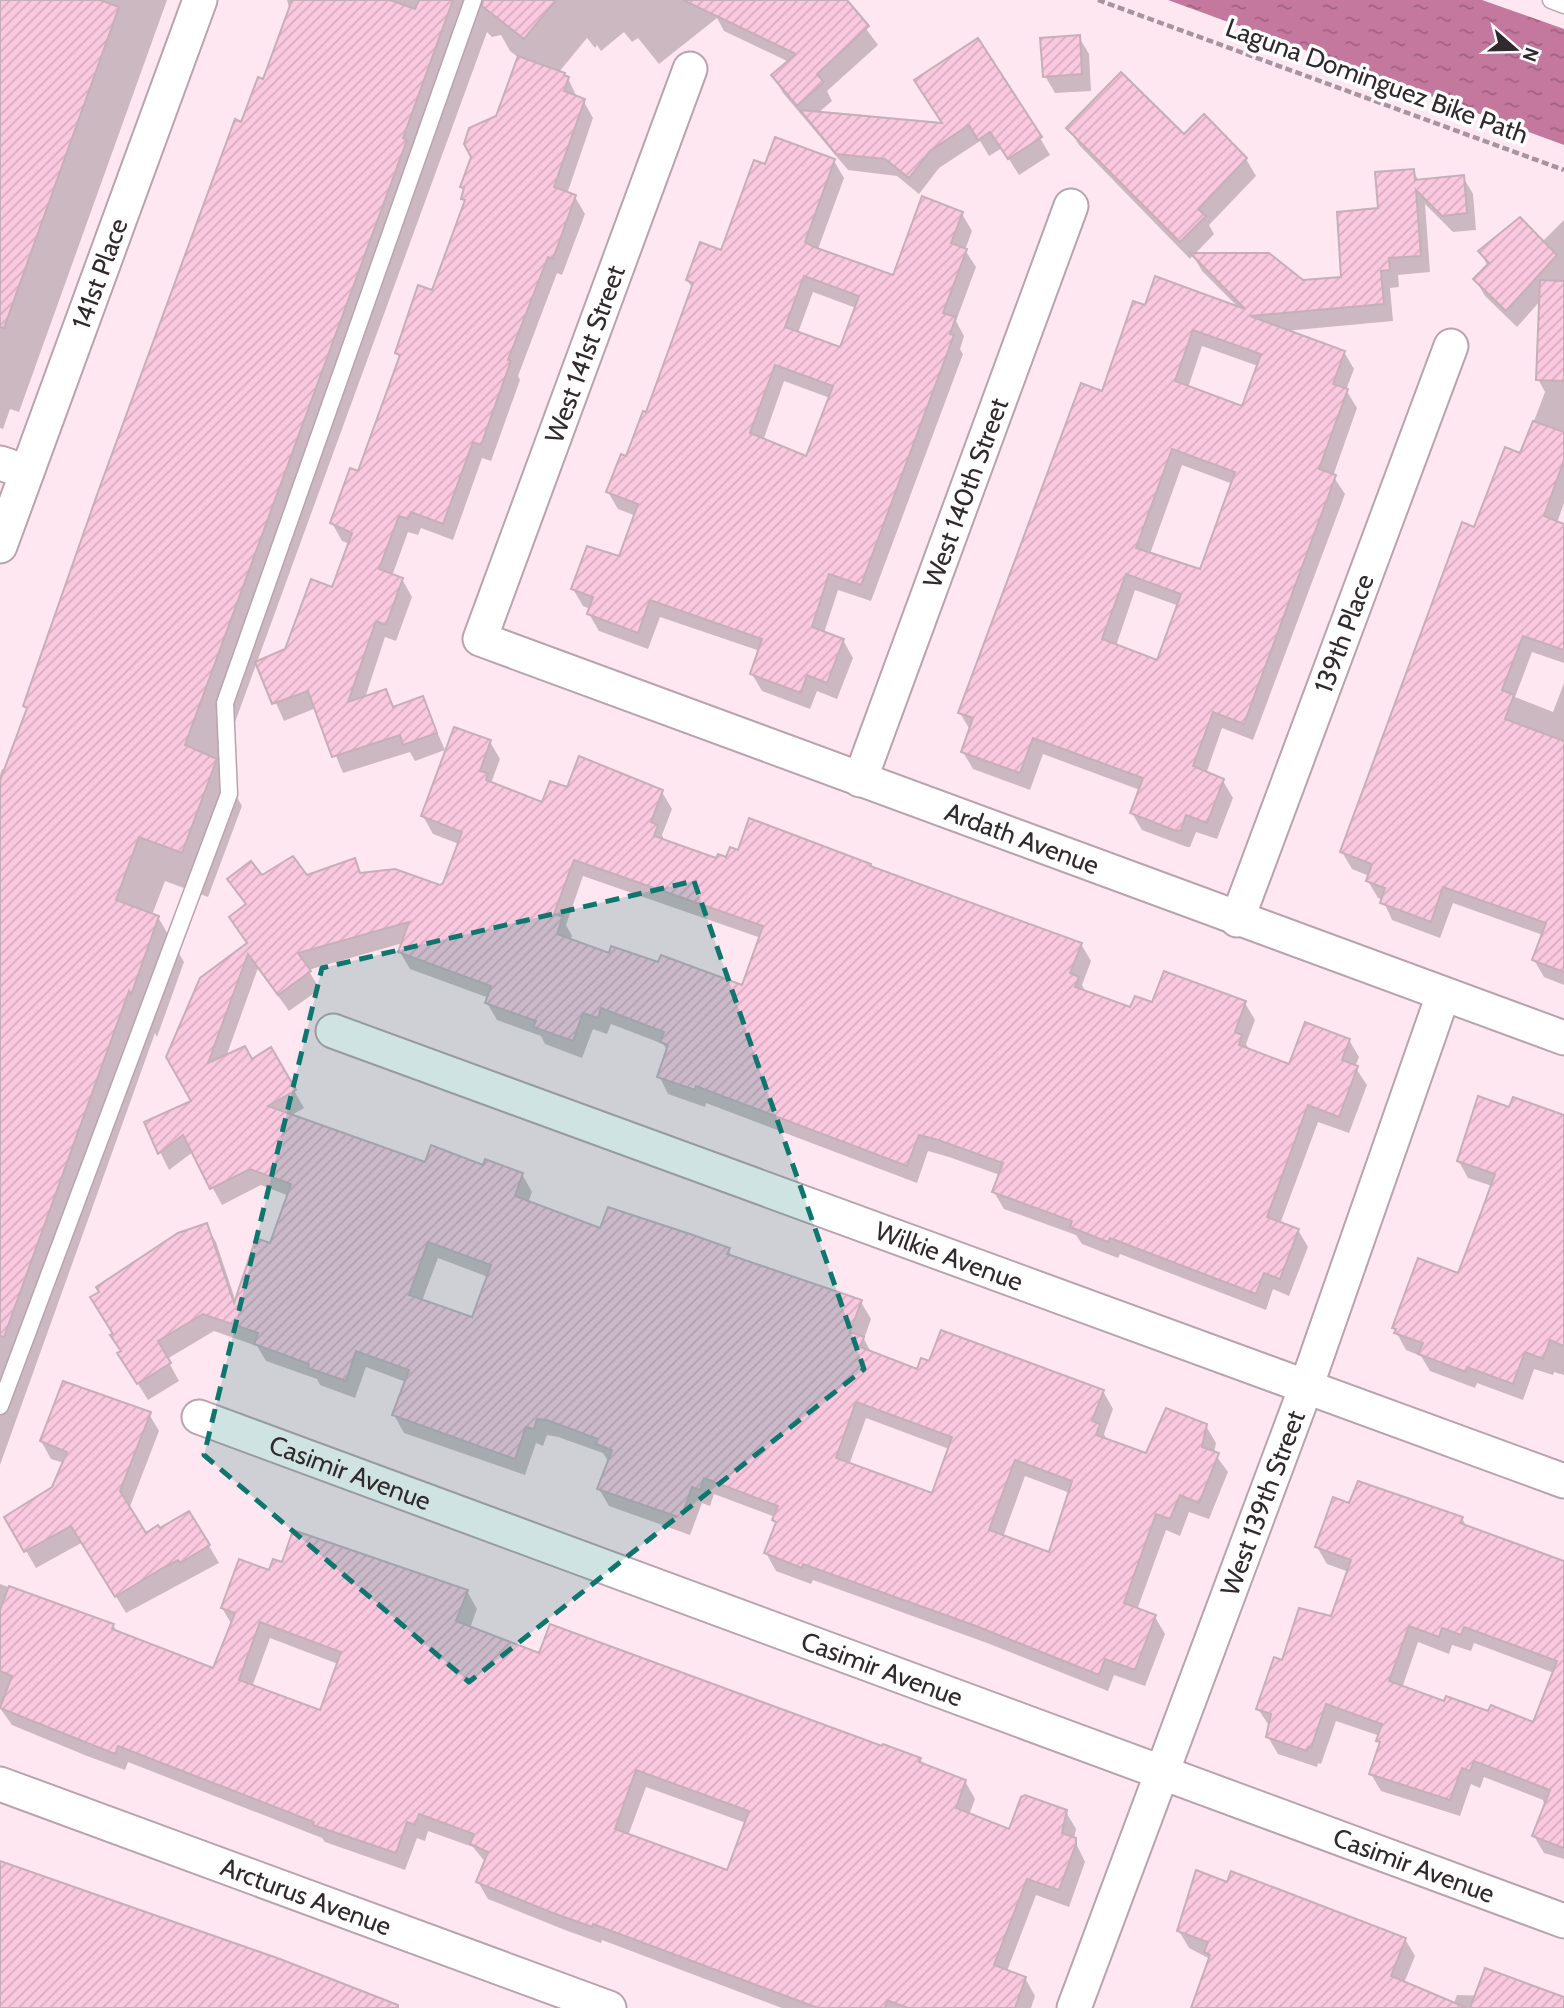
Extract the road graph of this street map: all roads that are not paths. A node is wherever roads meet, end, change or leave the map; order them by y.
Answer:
1 (200, 0) edge
2 (472, 0) edge
3 (1552, 0) edge
4 (1564, 5) edge
5 (690, 69) dead end
6 (1071, 206) dead end
7 (1451, 346) dead end
8 (13, 468) edge
9 (0, 546) edge
10 (480, 639) joint
11 (860, 780) junction
12 (1237, 920) junction
13 (1444, 995) junction
14 (333, 1031) dead end
15 (1564, 1038) edge
16 (1306, 1387) junction
17 (0, 1406) edge
18 (199, 1417) dead end
19 (1564, 1481) edge
20 (1161, 1774) junction
21 (0, 1784) edge
22 (1564, 1921) edge
23 (610, 2008) edge
24 (1074, 2008) edge

1 - 8 street, 141st Place
2 - 17 lane
3 - 4 lane
5 - 10 street, West 141st Street
6 - 11 street, West 140th Street
7 - 12 street, 139th Place
8 - 9 street, 141st Place
10 - 11 street, Ardath Avenue
11 - 12 street, Ardath Avenue
12 - 13 street, Ardath Avenue
13 - 15 street, Ardath Avenue
13 - 16 street, West 139th Street
14 - 16 street, Wilkie Avenue
16 - 19 street, Wilkie Avenue
16 - 20 street, West 139th Street
18 - 20 street, Casimir Avenue
20 - 22 street, Casimir Avenue
20 - 24 street, West 139th Street
21 - 23 street, Arcturus Avenue

